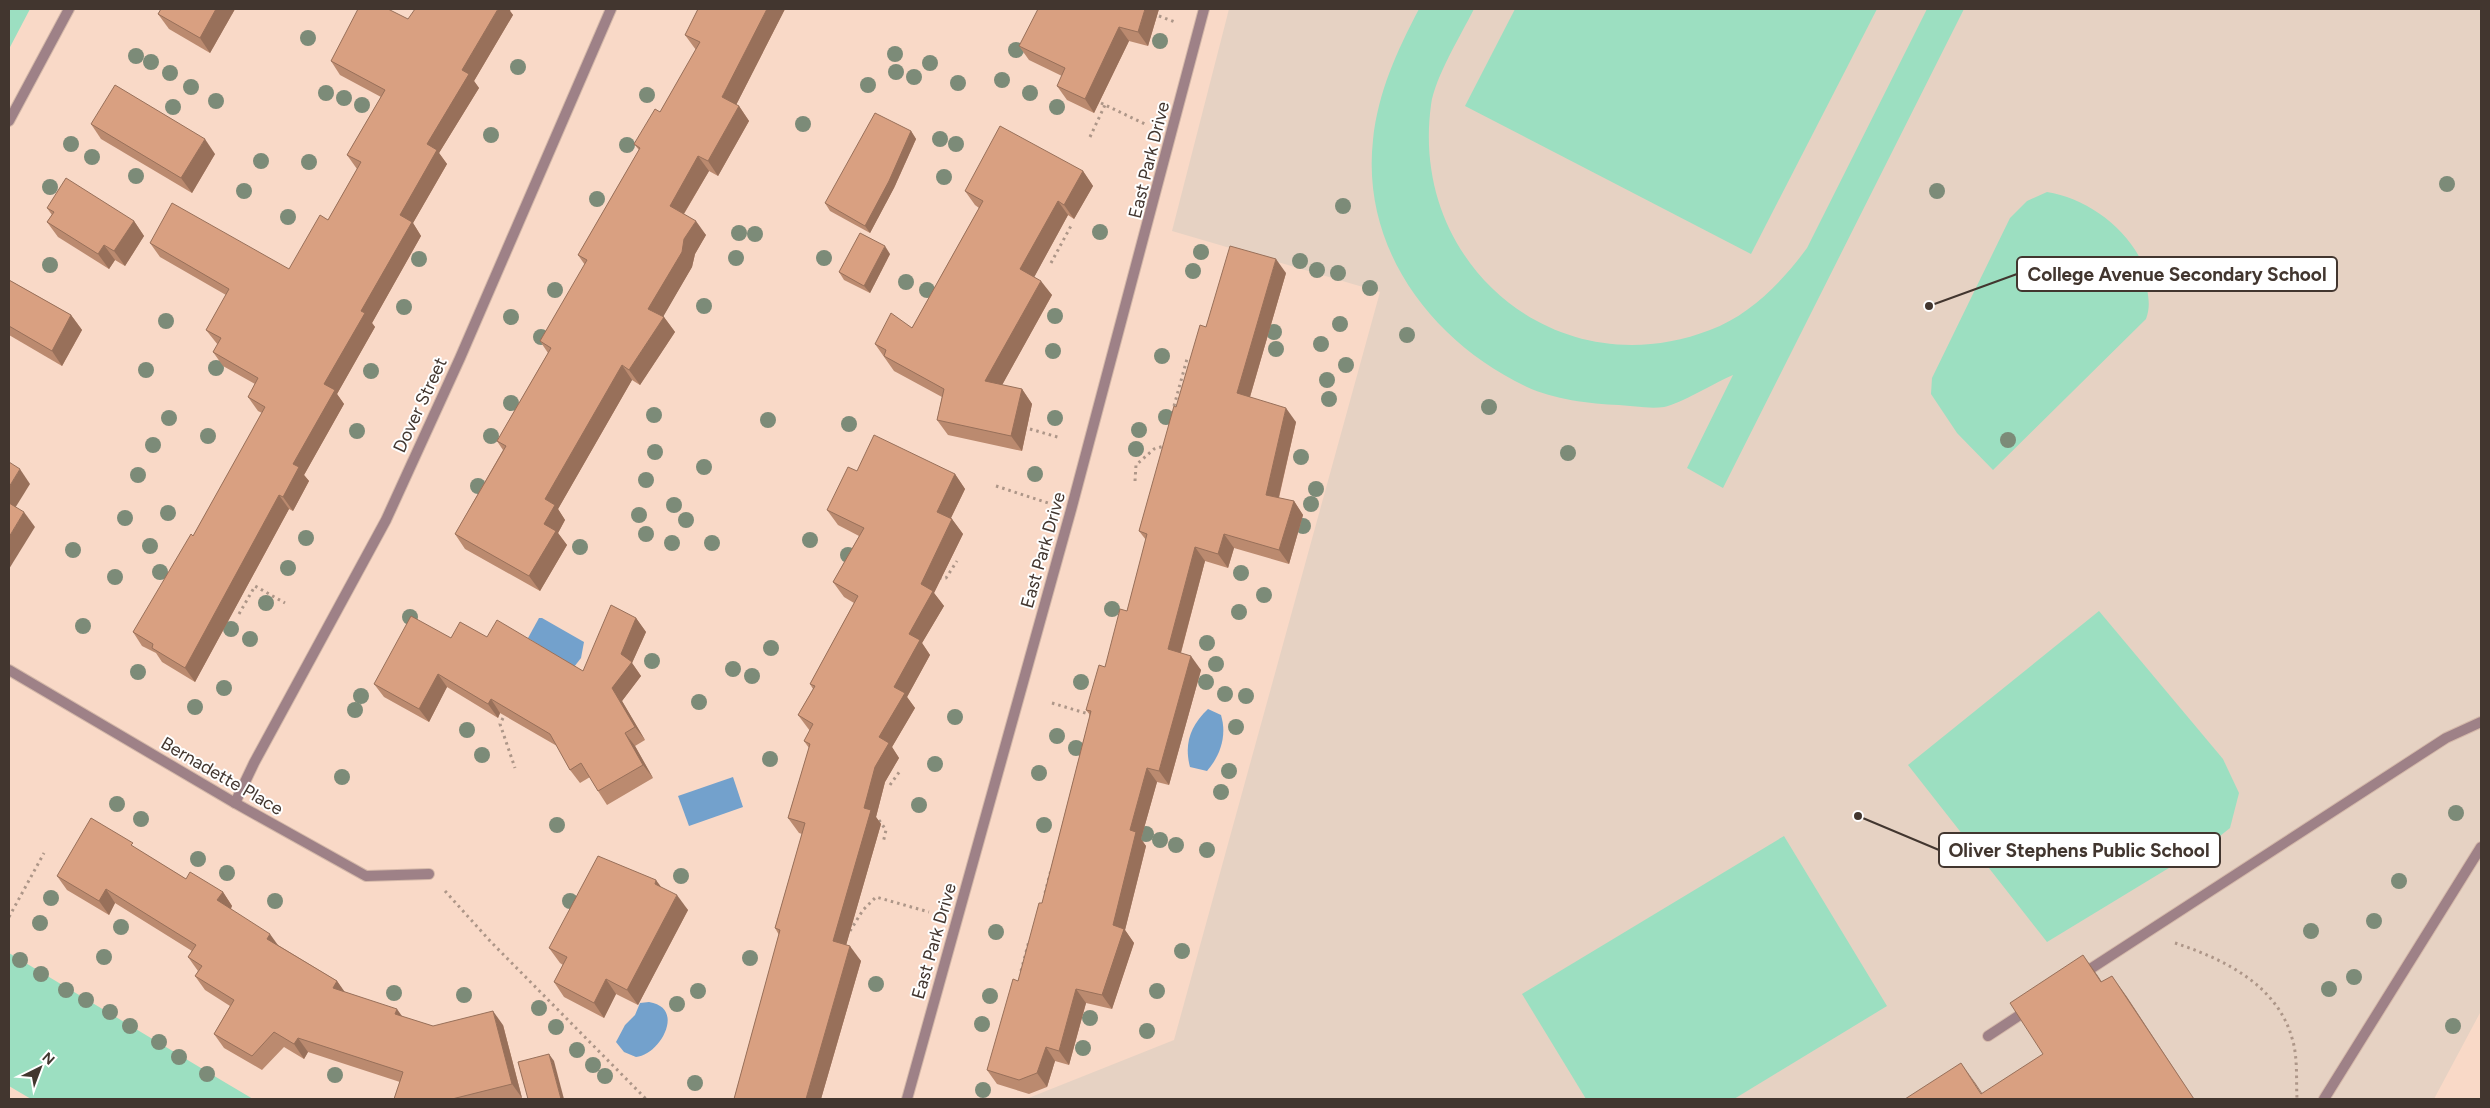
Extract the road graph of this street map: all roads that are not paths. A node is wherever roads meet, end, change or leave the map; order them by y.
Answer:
1 (69, 9) edge
2 (611, 9) edge
3 (1204, 9) edge
4 (9, 122) edge
5 (9, 670) edge
6 (2481, 722) edge
7 (235, 803) junction
8 (2481, 847) edge
9 (430, 874) road end
10 (2072, 982) edge
11 (2038, 1003) edge
12 (1988, 1036) dead end
13 (907, 1099) edge
14 (2324, 1099) edge

1 - 4 street
2 - 7 street, Dover Street
3 - 13 street, East Park Drive
5 - 7 street, Bernadette Place
6 - 10 street
7 - 9 street, Bernadette Place
8 - 14 street
11 - 12 street

